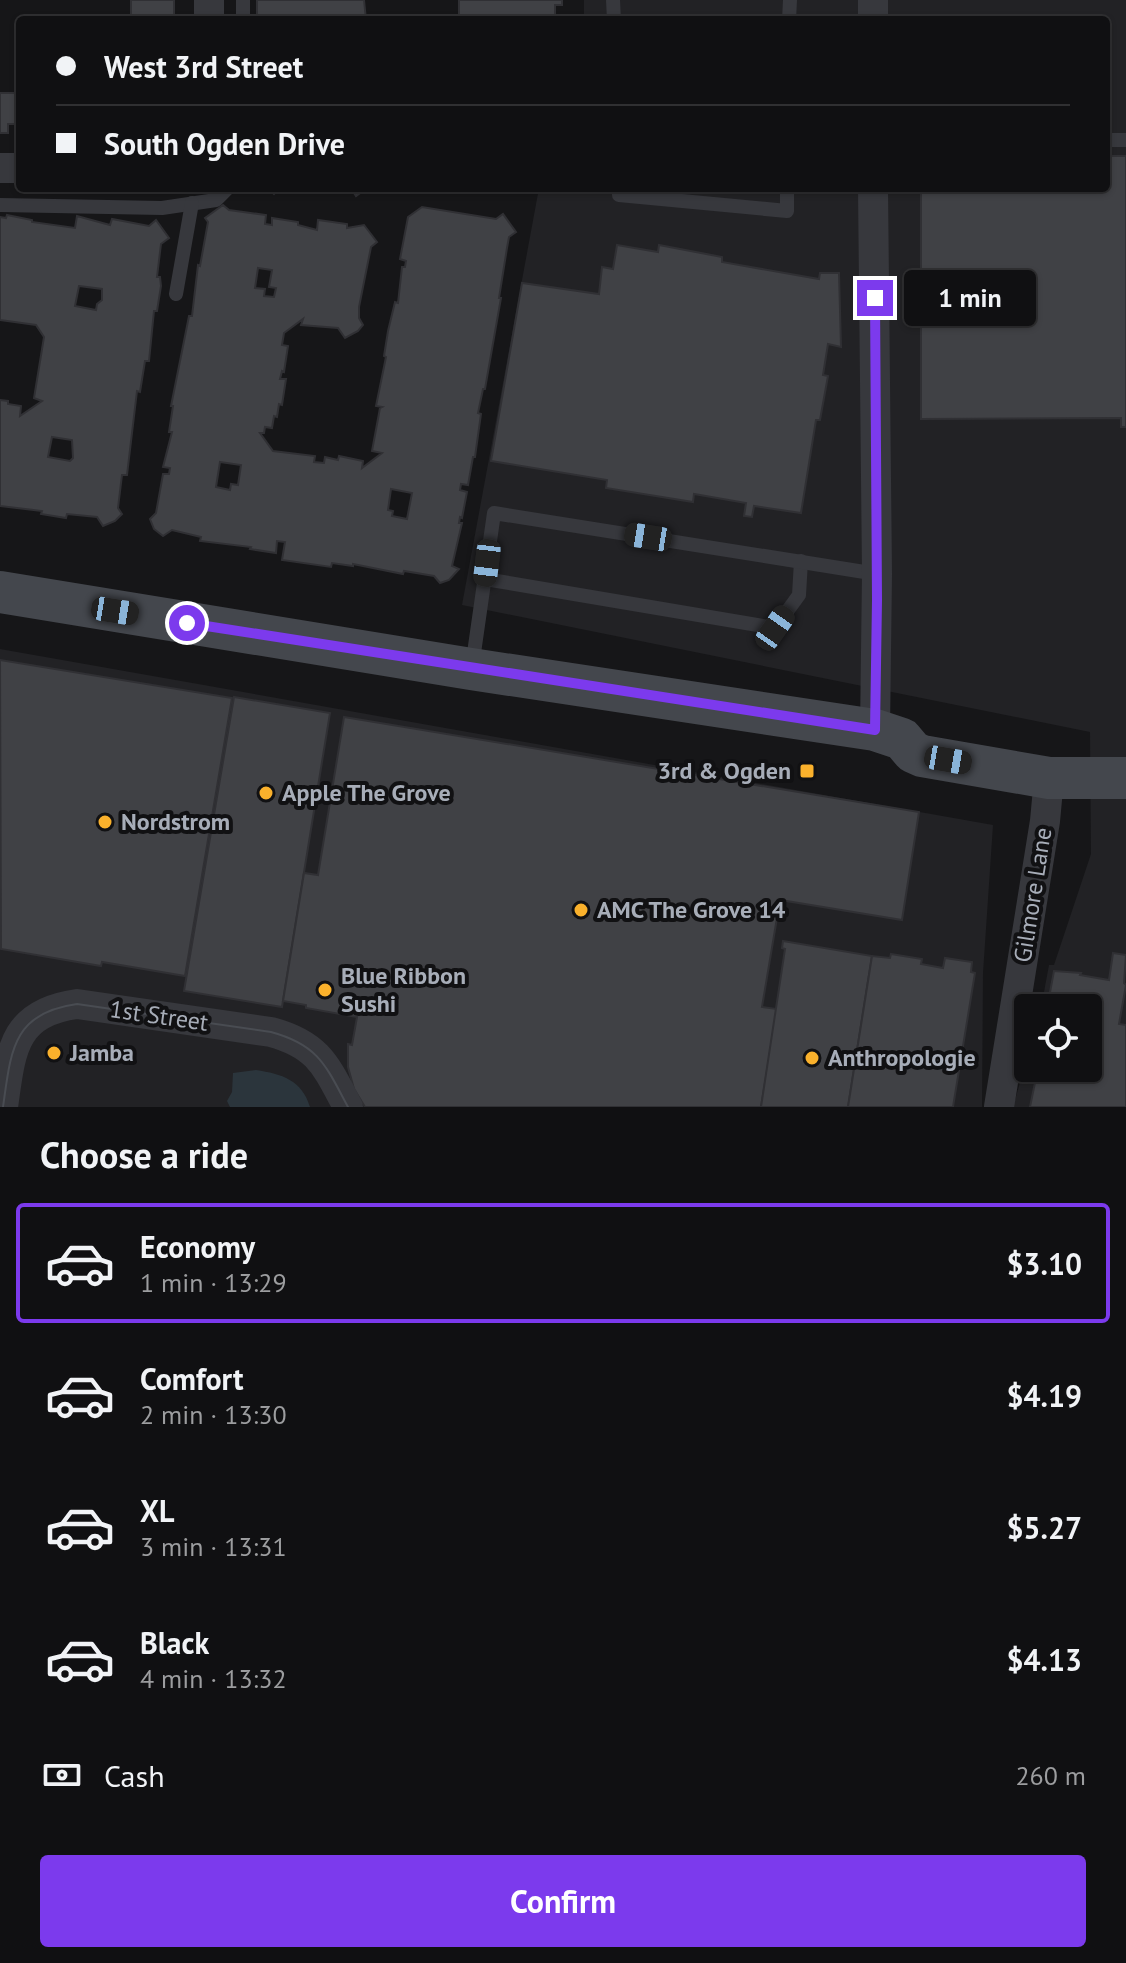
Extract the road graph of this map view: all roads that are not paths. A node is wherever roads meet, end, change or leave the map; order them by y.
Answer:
1 (224, 192) edge
2 (619, 192) edge
3 (787, 192) edge
4 (873, 192) edge
5 (192, 203) junction
6 (0, 205) edge
7 (176, 294) dead end
8 (801, 561) junction
9 (877, 574) junction
10 (485, 579) junction
11 (0, 592) edge
12 (471, 669) junction
13 (888, 734) junction
14 (1126, 775) edge
15 (1049, 778) junction
16 (3, 1107) edge
17 (348, 1107) edge
18 (999, 1107) edge

1 - 5 lane
2 - 3 lane
4 - 9 street
5 - 6 lane
5 - 7 lane
8 - 9 lane
8 - 10 lane
8 - 10 lane
9 - 13 street
10 - 12 lane
11 - 12 main road
12 - 13 main road
13 - 14 main road
13 - 15 main road
14 - 15 main road
15 - 18 street, Gilmore Lane
16 - 17 street, 1st Street

